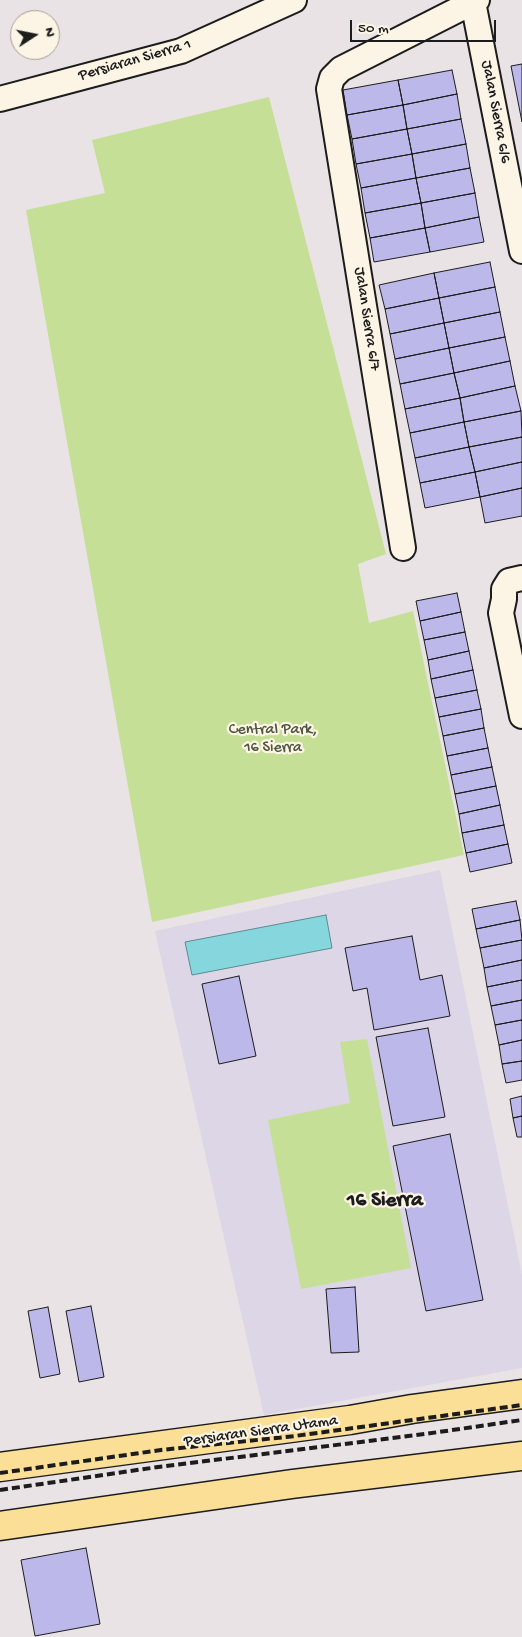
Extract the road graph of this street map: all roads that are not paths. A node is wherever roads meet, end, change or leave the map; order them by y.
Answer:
1 (294, 0) edge
2 (475, 1) edge
3 (0, 99) edge
4 (522, 251) edge
5 (403, 548) dead end
6 (522, 578) edge
7 (522, 716) edge
8 (522, 1394) edge
9 (522, 1456) edge
10 (0, 1466) edge
11 (0, 1526) edge

1 - 3 street, Persiaran Sierra 1
2 - 4 street, Jalan Sierra 6/6
2 - 5 street, Jalan Sierra 6/7
6 - 7 street
8 - 10 main road, Persiaran Sierra Utama
9 - 11 main road

